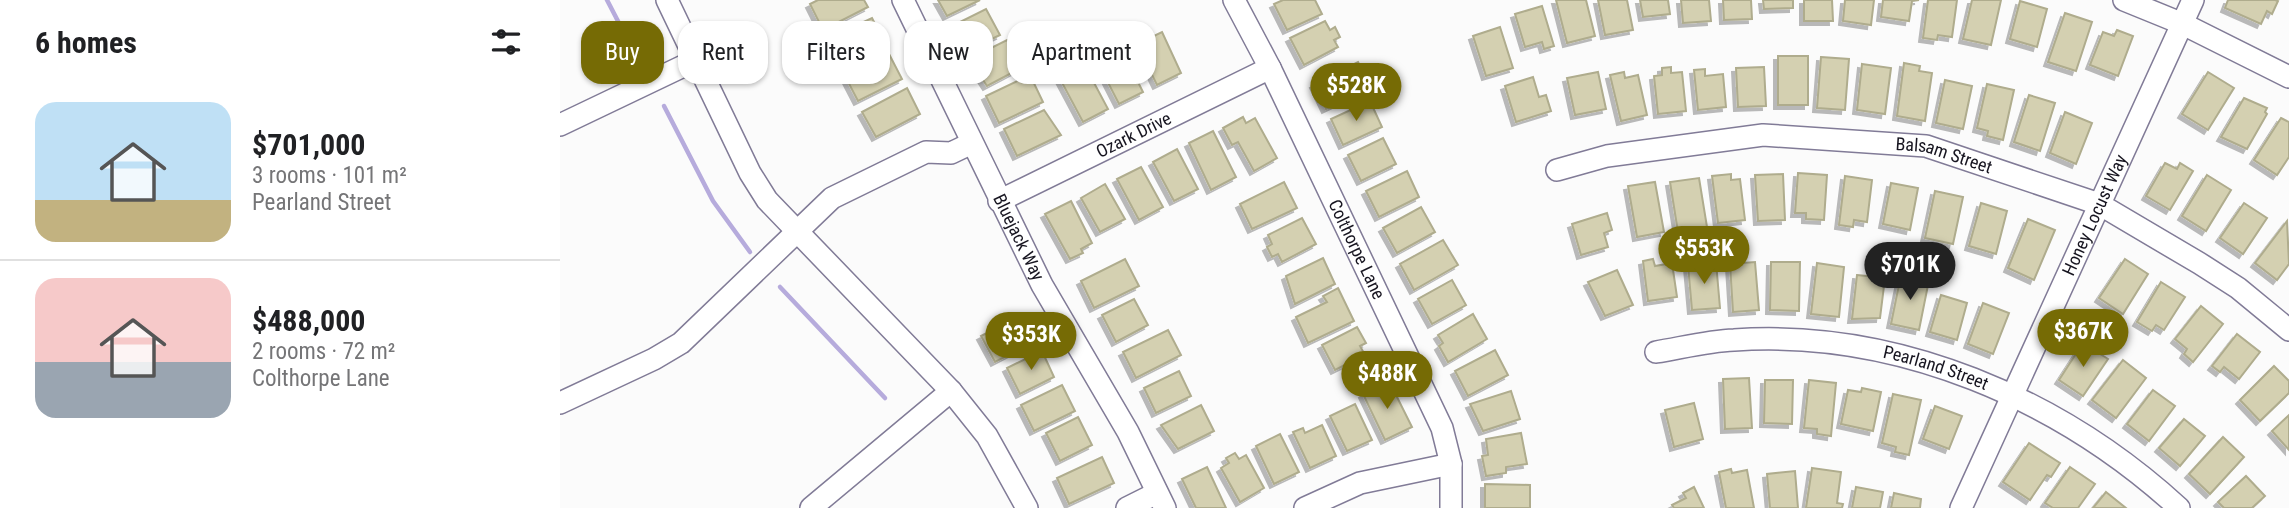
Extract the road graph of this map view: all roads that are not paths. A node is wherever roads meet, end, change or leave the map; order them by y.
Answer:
1 (667, 0) edge
2 (903, 0) edge
3 (1234, 0) edge
4 (2124, 0) edge
5 (2193, 0) edge
6 (678, 23) edge
7 (2183, 24) junction
8 (1270, 68) junction
9 (678, 69) edge
10 (2289, 77) edge
11 (707, 84) edge
12 (560, 125) edge
13 (972, 144) junction
14 (1557, 170) dead end
15 (999, 201) junction
16 (2099, 204) junction
17 (797, 234) junction
18 (2289, 330) edge
19 (1656, 352) dead end
20 (951, 391) junction
21 (2011, 395) junction
22 (560, 403) edge
23 (1451, 464) junction
24 (1161, 500) edge
25 (811, 508) edge
26 (1027, 508) edge
27 (1128, 508) edge
28 (1305, 508) edge
29 (1451, 508) edge
30 (1961, 508) edge
31 (2179, 508) edge

1 - 6 street
2 - 13 street, Bluejack Way
3 - 8 street, Colthorpe Lane
4 - 7 street
5 - 7 street, Honey Locust Way
7 - 10 street
7 - 16 street, Honey Locust Way
8 - 15 street, Ozark Drive
8 - 23 street, Colthorpe Lane
9 - 12 street
11 - 17 street
13 - 15 street, Bluejack Way
13 - 17 street
14 - 16 street, Balsam Street
15 - 24 street, Bluejack Way
16 - 18 street, Balsam Street
16 - 21 street, Honey Locust Way
17 - 20 street
17 - 22 street
19 - 21 street, Pearland Street
20 - 25 street
20 - 26 street
21 - 30 street, Honey Locust Way
21 - 31 street, Pearland Street
23 - 28 street
23 - 29 street, Colthorpe Lane
24 - 27 street

